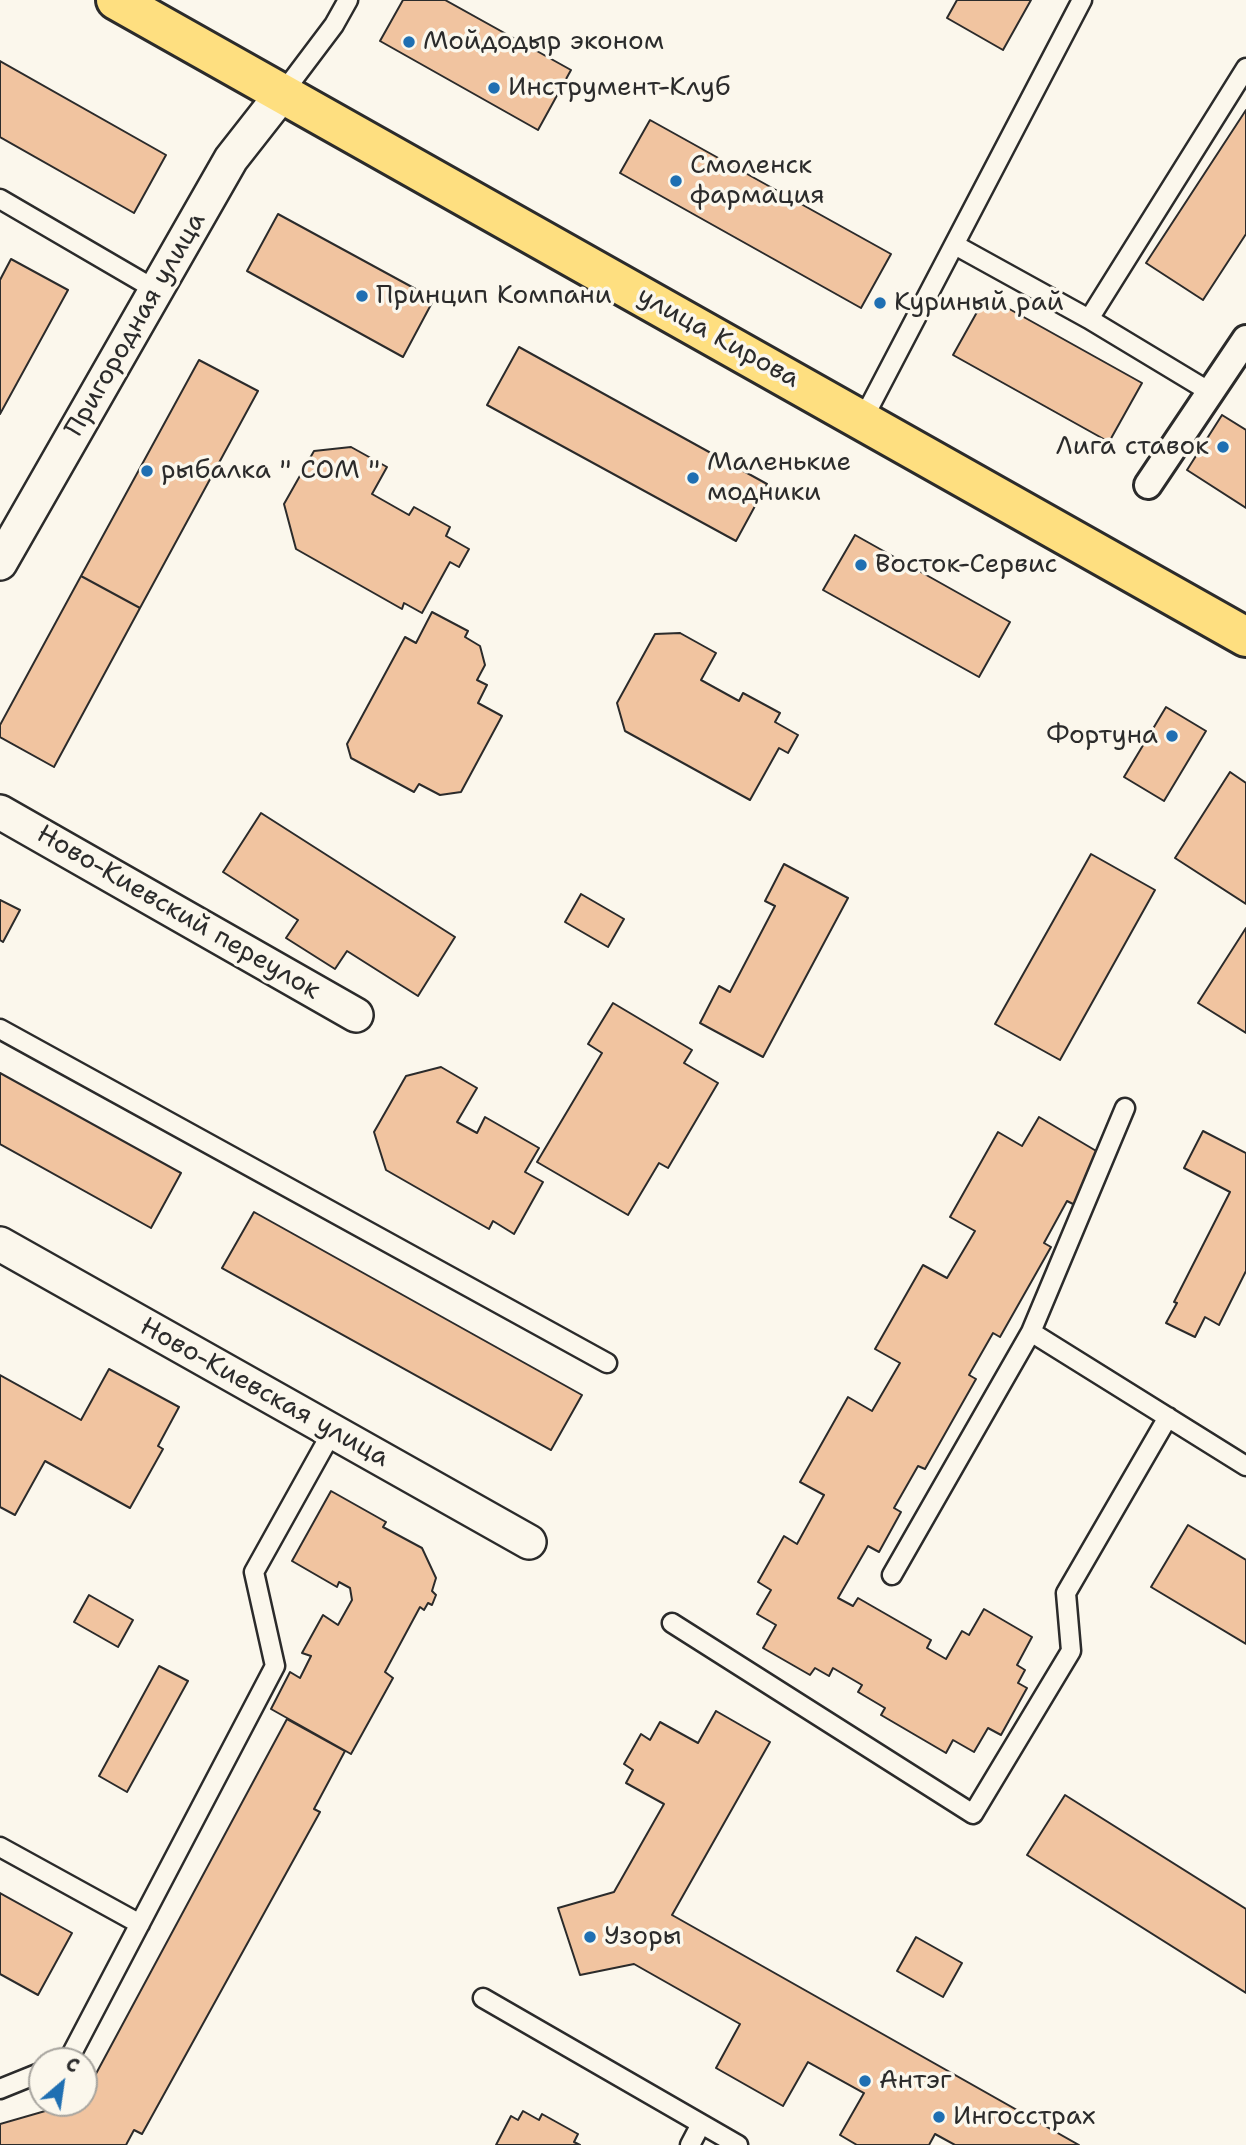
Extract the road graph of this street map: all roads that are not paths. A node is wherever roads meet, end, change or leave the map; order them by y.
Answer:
1 (116, 0) edge
2 (348, 0) edge
3 (1082, 0) edge
4 (1246, 68) edge
5 (282, 94) junction
6 (0, 200) edge
7 (955, 245) junction
8 (156, 290) junction
9 (1089, 319) junction
10 (1246, 339) edge
11 (1210, 392) junction
12 (863, 419) junction
13 (1148, 485) dead end
14 (0, 563) edge
15 (1246, 637) edge
16 (0, 812) edge
17 (356, 1015) dead end
18 (0, 1029) edge
19 (1125, 1108) dead end
20 (0, 1244) edge
21 (1031, 1332) junction
22 (607, 1363) dead end
23 (1168, 1417) junction
24 (332, 1432) junction
25 (1246, 1466) edge
26 (529, 1542) dead end
27 (892, 1575) dead end
28 (672, 1623) dead end
29 (0, 1847) edge
30 (140, 1924) junction
31 (483, 1998) dead end
32 (74, 2047) edge
33 (28, 2078) edge
34 (0, 2089) edge
35 (701, 2124) junction
36 (690, 2145) edge
37 (738, 2145) edge

1 - 5 main road, улица Кирова
2 - 5 lane
3 - 7 lane
4 - 9 lane
5 - 8 street, Пригородная улица
5 - 12 main road, улица Кирова
6 - 8 lane
7 - 9 lane
7 - 12 lane
8 - 14 street, Пригородная улица
9 - 11 lane
10 - 11 street
11 - 13 street
12 - 15 main road, улица Кирова
16 - 17 street, Ново-Киевский переулок
18 - 22 lane
19 - 21 lane
20 - 24 street, Ново-Киевская улица
21 - 23 lane
21 - 27 lane
23 - 25 lane
23 - 28 lane
24 - 26 street, Ново-Киевская улица
24 - 30 lane
29 - 30 lane
30 - 32 lane
31 - 35 lane
33 - 34 lane
35 - 36 lane
35 - 37 lane

